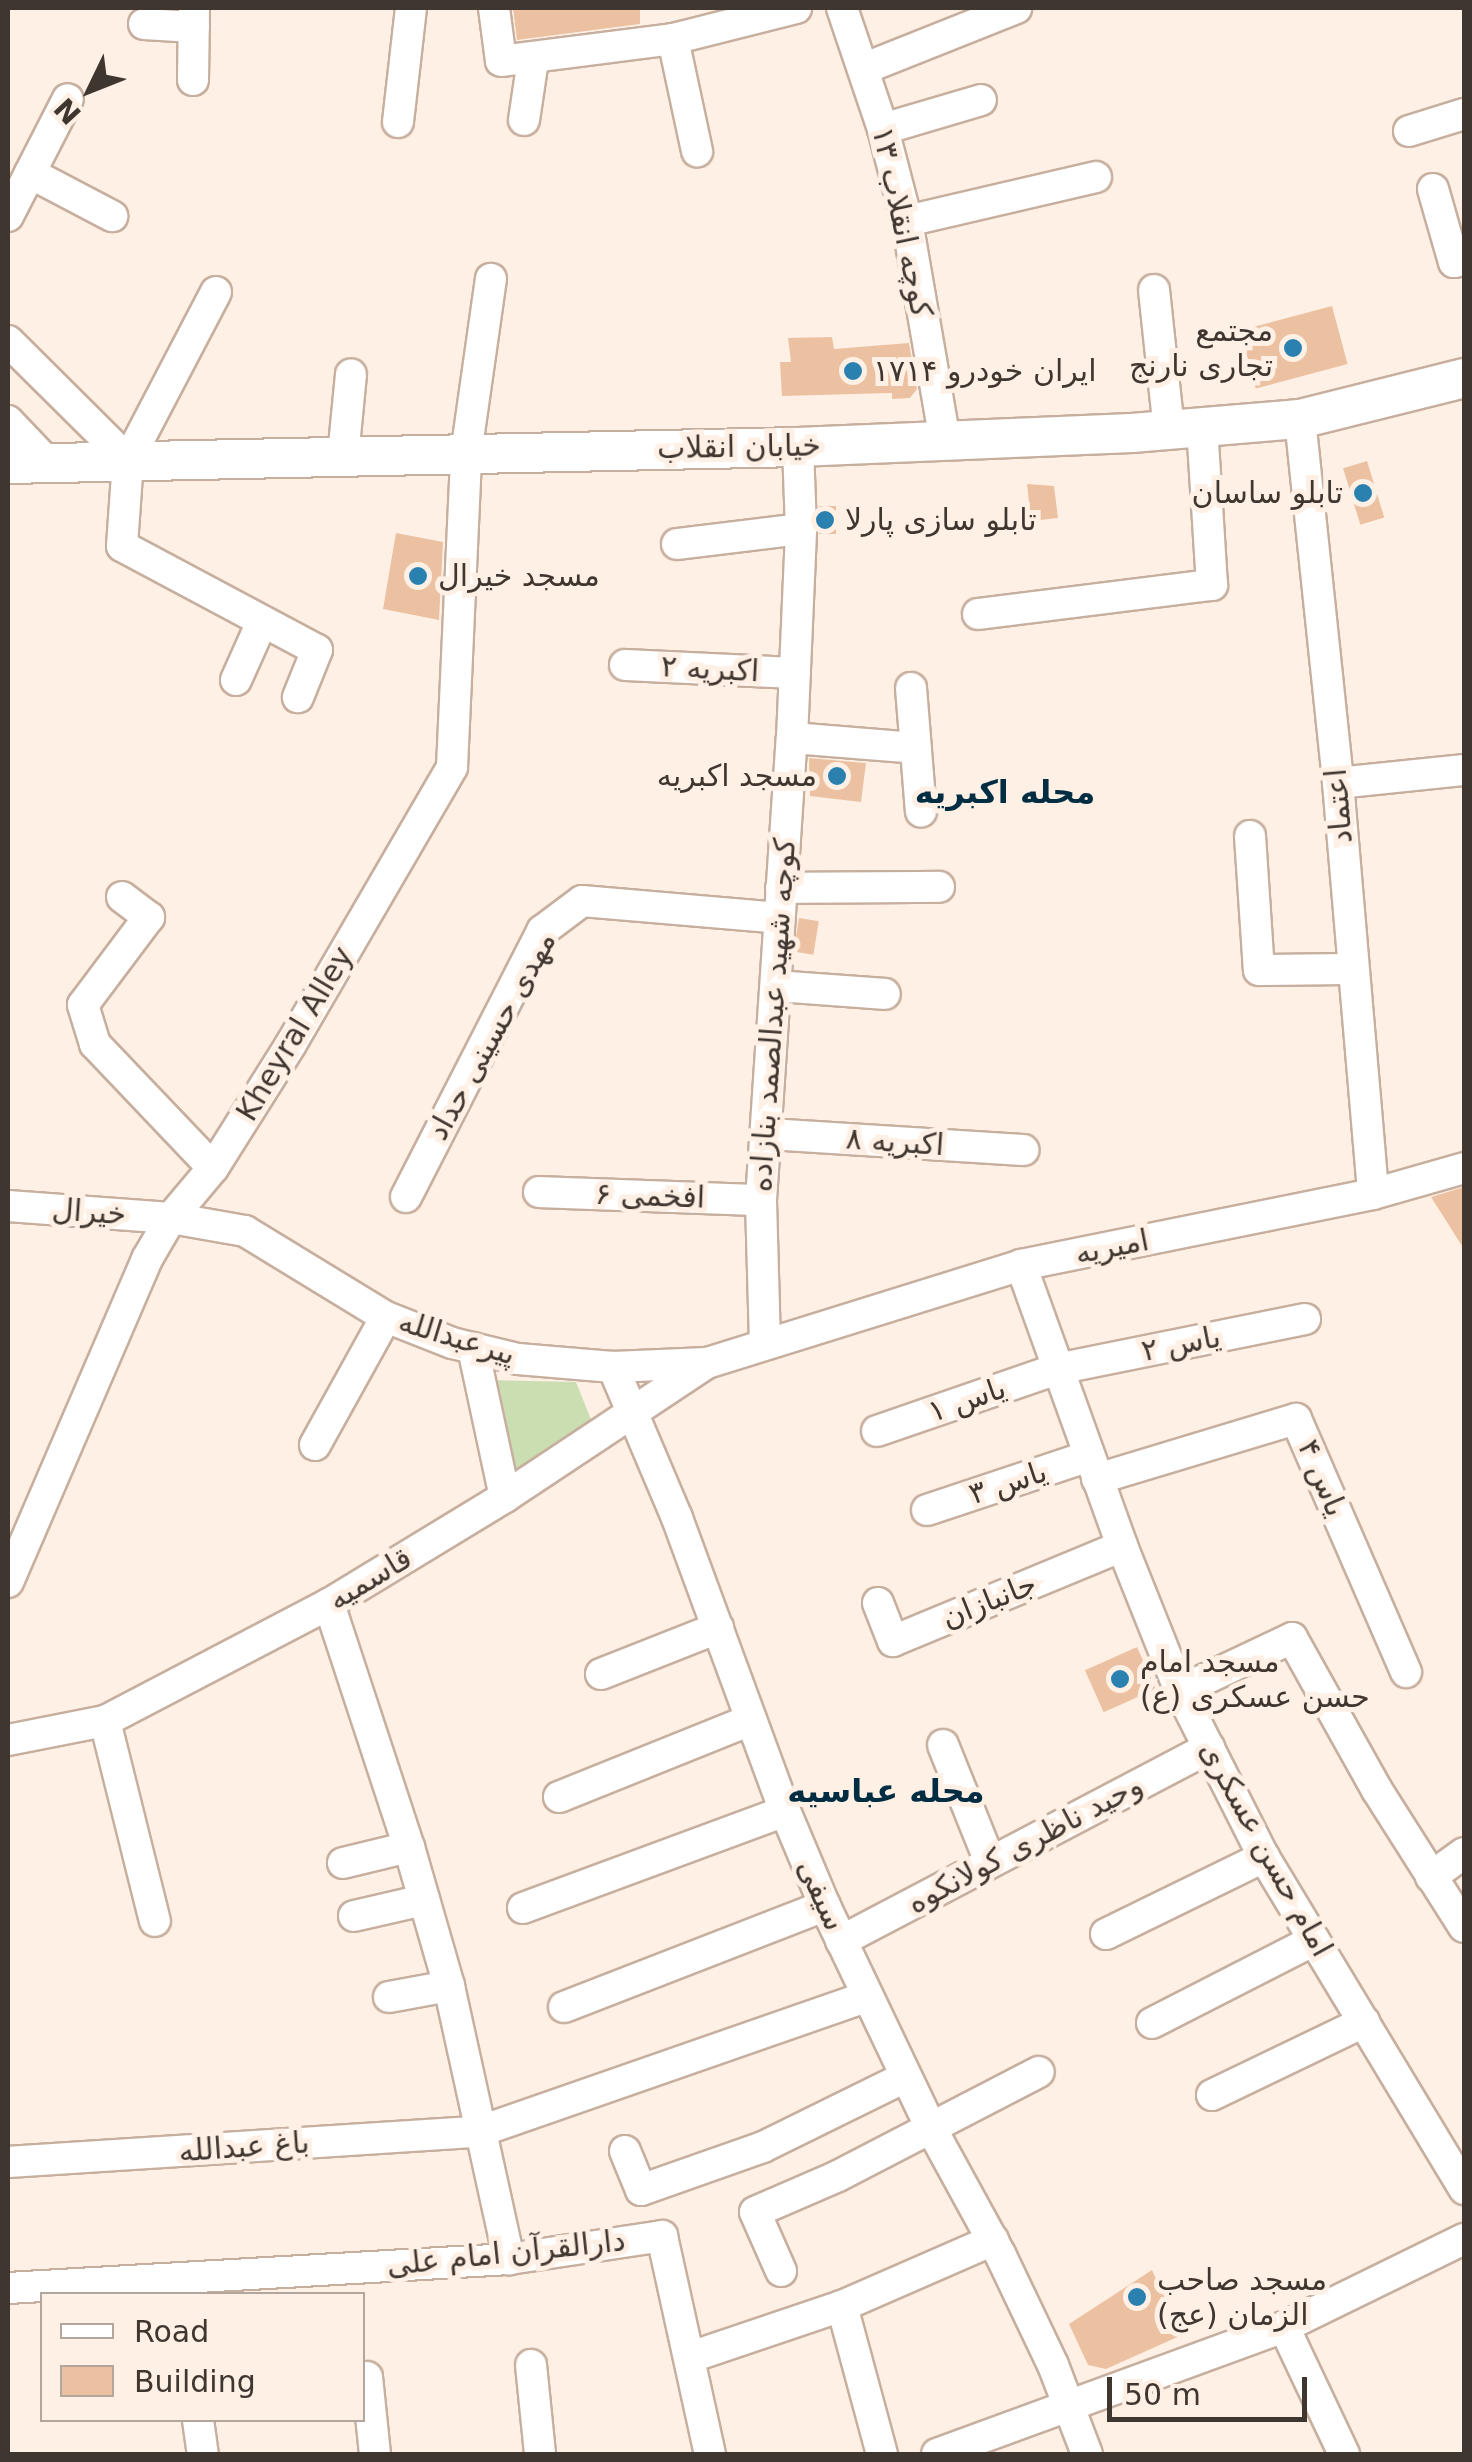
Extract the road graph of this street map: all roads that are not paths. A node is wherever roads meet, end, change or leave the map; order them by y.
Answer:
1 (411, 8) edge
2 (494, 8) edge
3 (796, 8) edge
4 (842, 8) edge
5 (1016, 8) edge
6 (194, 17) edge
7 (144, 24) dead end
8 (673, 39) junction
9 (532, 60) junction
10 (863, 69) junction
11 (193, 80) dead end
12 (68, 99) dead end
13 (981, 100) dead end
14 (1464, 114) edge
15 (524, 120) dead end
16 (398, 122) dead end
17 (883, 129) junction
18 (1409, 130) dead end
19 (697, 151) dead end
20 (30, 173) junction
21 (1096, 177) dead end
22 (1433, 189) dead end
23 (8, 216) edge
24 (112, 216) dead end
25 (907, 221) junction
26 (1464, 260) edge
27 (490, 279) dead end
28 (1154, 290) dead end
29 (216, 292) dead end
30 (8, 340) edge
31 (351, 374) dead end
32 (1464, 378) edge
33 (1300, 418) junction
34 (8, 422) edge
35 (1186, 428) junction
36 (944, 441) junction
37 (798, 447) junction
38 (466, 454) junction
39 (343, 456) junction
40 (128, 460) junction
41 (47, 462) junction
42 (8, 464) edge
43 (800, 529) junction
44 (677, 544) dead end
45 (978, 614) dead end
46 (262, 622) junction
47 (625, 664) dead end
48 (795, 674) junction
49 (236, 680) dead end
50 (911, 688) dead end
51 (298, 697) dead end
52 (792, 738) junction
53 (916, 748) junction
54 (1464, 770) edge
55 (1338, 783) junction
56 (921, 812) dead end
57 (1250, 836) dead end
58 (939, 887) dead end
59 (122, 897) dead end
60 (780, 903) junction
61 (1353, 969) junction
62 (776, 986) junction
63 (885, 994) dead end
64 (768, 1134) junction
65 (1023, 1150) dead end
66 (213, 1168) junction
67 (1464, 1168) edge
68 (539, 1192) dead end
69 (1373, 1194) junction
70 (406, 1197) dead end
71 (761, 1200) junction
72 (8, 1206) edge
73 (171, 1218) junction
74 (1021, 1265) junction
75 (386, 1317) junction
76 (1306, 1319) dead end
77 (765, 1344) junction
78 (473, 1348) junction
79 (707, 1364) junction
80 (612, 1367) junction
81 (1058, 1369) junction
82 (631, 1417) junction
83 (876, 1431) dead end
84 (315, 1445) dead end
85 (1093, 1467) junction
86 (505, 1497) junction
87 (927, 1510) dead end
88 (1122, 1546) junction
89 (8, 1582) edge
90 (878, 1603) dead end
91 (329, 1604) junction
92 (718, 1628) junction
93 (1406, 1672) dead end
94 (601, 1674) dead end
95 (1180, 1691) junction
96 (751, 1720) junction
97 (105, 1722) junction
98 (8, 1740) edge
99 (942, 1745) dead end
100 (1210, 1748) junction
101 (559, 1796) dead end
102 (784, 1811) junction
103 (409, 1847) junction
104 (1464, 1854) edge
105 (1264, 1858) junction
106 (990, 1862) junction
107 (343, 1863) dead end
108 (1431, 1877) junction
109 (424, 1900) junction
110 (825, 1906) junction
111 (524, 1908) dead end
112 (354, 1916) dead end
113 (155, 1921) dead end
114 (1464, 1927) edge
115 (1106, 1934) dead end
116 (1314, 1940) junction
117 (841, 1941) junction
118 (449, 1986) junction
119 (389, 1997) dead end
120 (866, 1997) junction
121 (564, 2007) dead end
122 (1152, 2022) dead end
123 (1364, 2022) junction
124 (1039, 2072) dead end
125 (906, 2077) junction
126 (1212, 2095) dead end
127 (931, 2128) junction
128 (482, 2131) junction
129 (625, 2150) dead end
130 (8, 2162) edge
131 (1464, 2189) edge
132 (1464, 2239) edge
133 (993, 2240) junction
134 (510, 2258) junction
135 (780, 2271) dead end
136 (8, 2288) edge
137 (842, 2306) junction
138 (1284, 2327) junction
139 (690, 2357) junction
140 (531, 2365) dead end
141 (367, 2376) dead end
142 (1069, 2406) junction
143 (198, 2422) edge
144 (202, 2454) edge
145 (375, 2454) edge
146 (540, 2454) edge
147 (710, 2454) edge
148 (882, 2454) edge
149 (937, 2454) edge
150 (1087, 2454) edge
151 (1344, 2454) edge

1 - 16 street
2 - 9 street
3 - 8 street
4 - 10 street, کوچه انقلاب ۱۳
5 - 10 street
6 - 7 street
6 - 11 street
8 - 9 street
8 - 19 street
9 - 15 street
10 - 17 street, کوچه انقلاب ۱۳
12 - 20 street
13 - 17 street
14 - 18 street
17 - 25 street, کوچه انقلاب ۱۳
20 - 23 street
20 - 24 street
21 - 25 street
22 - 26 street
25 - 36 street, کوچه انقلاب ۱۳
27 - 38 street, Kheyral Alley
28 - 35 street
29 - 40 street
30 - 40 street
31 - 39 street
32 - 33 main road, خیابان انقلاب
33 - 35 main road, خیابان انقلاب
33 - 55 street, اعتماد
34 - 41 street
35 - 36 main road, خیابان انقلاب
35 - 45 street
36 - 37 main road, خیابان انقلاب
37 - 38 main road, خیابان انقلاب
37 - 43 street, کوچه شهید عبدالصمد بنازاده
38 - 39 main road, خیابان انقلاب
38 - 66 street, Kheyral Alley
39 - 40 main road, خیابان انقلاب
40 - 41 main road, خیابان انقلاب
40 - 46 street
41 - 42 main road, خیابان انقلاب
43 - 44 street
43 - 48 street, کوچه شهید عبدالصمد بنازاده
46 - 49 street
46 - 51 street
47 - 48 street, اکبریه ۲
48 - 52 street, کوچه شهید عبدالصمد بنازاده
50 - 53 street
52 - 53 street
52 - 60 street, کوچه شهید عبدالصمد بنازاده
53 - 56 street
54 - 55 street
55 - 61 street, اعتماد
57 - 61 street
58 - 60 street, مهدی حسینی حداد
59 - 66 street
60 - 62 street, کوچه شهید عبدالصمد بنازاده
60 - 70 street, مهدی حسینی حداد
61 - 69 street, اعتماد
62 - 63 street
62 - 64 street, کوچه شهید عبدالصمد بنازاده
64 - 65 street, اکبریه ۸
64 - 71 street, کوچه شهید عبدالصمد بنازاده
66 - 73 street, Kheyral Alley
67 - 69 street, امیریه
68 - 71 street, افخمی ۶
69 - 74 street, امیریه
71 - 77 street, کوچه شهید عبدالصمد بنازاده
72 - 73 street, خیرال
73 - 75 street, پیرعبدالله
73 - 89 street, Kheyral Alley
74 - 77 street, امیریه
74 - 81 street, امام حسن عسکری
75 - 78 street, پیرعبدالله
75 - 84 street
76 - 81 street, یاس ۲
77 - 79 street, پیرعبدالله
78 - 80 street, پیرعبدالله
78 - 86 street
79 - 80 street, پیرعبدالله
79 - 82 street, قاسمیه
80 - 82 street, سیفی
81 - 83 street, یاس ۱
81 - 85 street, امام حسن عسکری
82 - 86 street, قاسمیه
82 - 92 street, سیفی
85 - 87 street, یاس ۳
85 - 88 street, امام حسن عسکری
85 - 93 street, یاس ۴
86 - 91 street, قاسمیه
88 - 90 street, جانبازان
88 - 95 street, امام حسن عسکری
91 - 97 street, قاسمیه
91 - 103 street
92 - 94 street
92 - 96 street, سیفی
95 - 100 street, امام حسن عسکری
95 - 108 street
96 - 101 street
96 - 102 street, سیفی
97 - 98 street, قاسمیه
97 - 113 street
99 - 106 street
100 - 105 street, امام حسن عسکری
100 - 106 street, وحید ناظری کولانکوه
102 - 110 street, سیفی
102 - 111 street
103 - 107 street
103 - 109 street
104 - 108 street
105 - 115 street
105 - 116 street, امام حسن عسکری
106 - 117 street, وحید ناظری کولانکوه
108 - 114 street
109 - 112 street
109 - 118 street
110 - 117 street, سیفی
110 - 121 street
116 - 122 street
116 - 123 street, امام حسن عسکری
117 - 120 street, سیفی
118 - 119 street
118 - 128 street
120 - 125 street, سیفی
120 - 128 street, باغ عبدالله
123 - 126 street
123 - 131 street, امام حسن عسکری
124 - 127 street
125 - 127 street, سیفی
125 - 129 street
127 - 133 street, سیفی
127 - 135 street
128 - 130 street, باغ عبدالله
128 - 134 street
132 - 138 street
133 - 137 street
133 - 142 street, سیفی
134 - 136 street, دارالقرآن امام علی
134 - 139 street, دارالقرآن امام علی
137 - 139 street
137 - 148 street
138 - 142 street
138 - 151 street
139 - 147 street, دارالقرآن امام علی
140 - 146 street
141 - 145 street
142 - 149 street
142 - 150 street, سیفی
143 - 144 street

